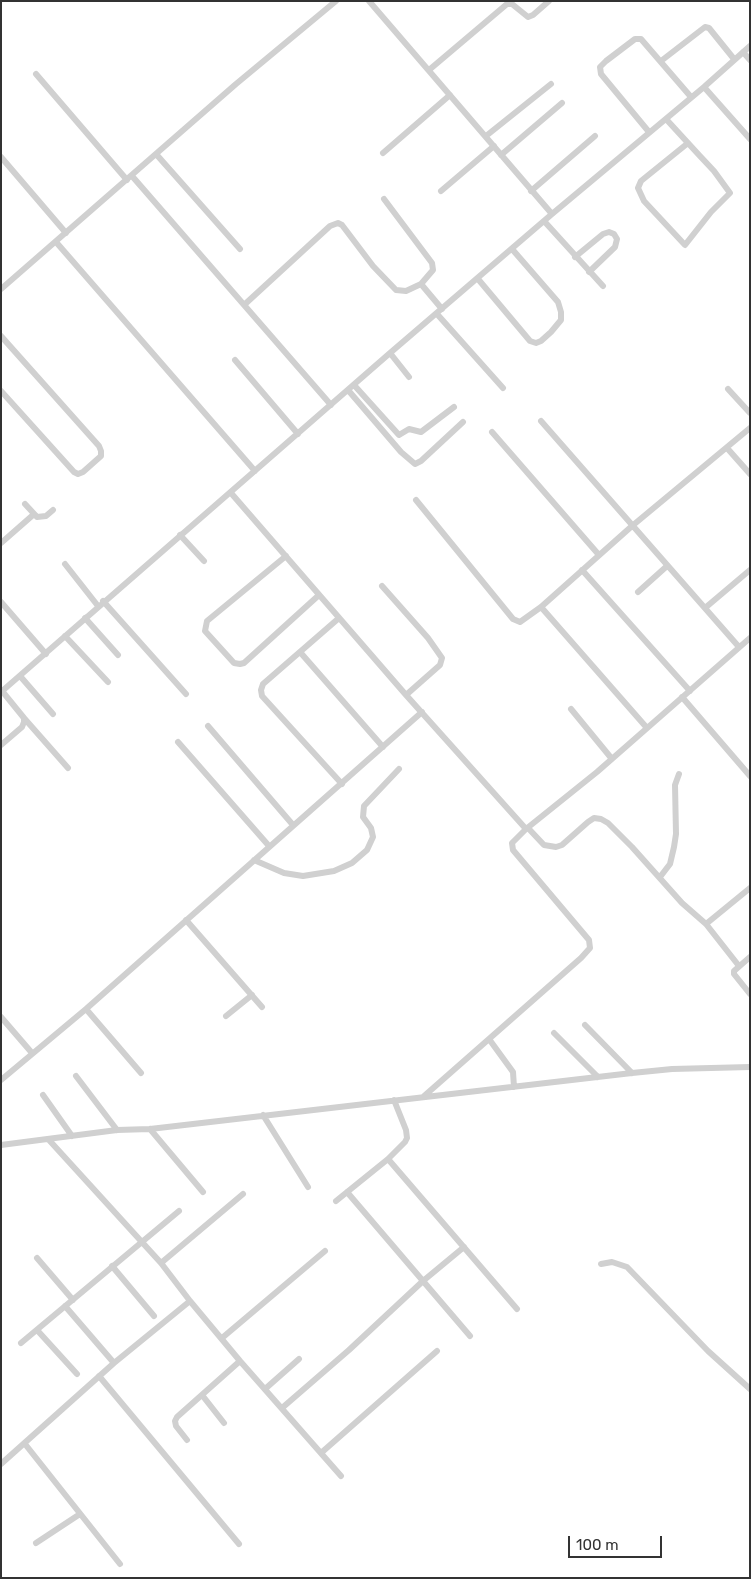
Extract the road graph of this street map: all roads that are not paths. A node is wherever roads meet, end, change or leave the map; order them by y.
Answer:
1 (336, 1) edge
2 (369, 1) edge
3 (549, 1) edge
4 (750, 46) edge
5 (743, 52) junction
6 (734, 59) junction
7 (660, 60) junction
8 (750, 60) edge
9 (429, 70) junction
10 (36, 74) dead end
11 (551, 84) dead end
12 (704, 87) junction
13 (450, 95) junction
14 (691, 98) junction
15 (562, 103) dead end
16 (666, 119) junction
17 (649, 132) junction
18 (486, 136) junction
19 (595, 136) dead end
20 (750, 139) edge
21 (688, 143) junction
22 (494, 146) junction
23 (383, 153) dead end
24 (156, 154) junction
25 (501, 155) junction
26 (1, 157) edge
27 (129, 178) junction
28 (441, 191) dead end
29 (531, 191) junction
30 (384, 199) dead end
31 (552, 214) junction
32 (544, 220) junction
33 (66, 233) junction
34 (56, 242) junction
35 (512, 248) junction
36 (240, 249) dead end
37 (575, 256) junction
38 (589, 272) junction
39 (478, 279) junction
40 (420, 284) junction
41 (603, 286) dead end
42 (1, 289) edge
43 (244, 305) junction
44 (440, 311) junction
45 (1, 336) edge
46 (390, 353) junction
47 (235, 360) dead end
48 (409, 378) dead end
49 (354, 385) junction
50 (503, 388) dead end
51 (728, 389) dead end
52 (348, 390) junction
53 (1, 391) edge
54 (331, 405) junction
55 (454, 406) dead end
56 (750, 413) edge
57 (542, 421) dead end
58 (463, 422) dead end
59 (750, 428) edge
60 (492, 432) dead end
61 (298, 434) junction
62 (726, 448) junction
63 (255, 471) junction
64 (750, 474) edge
65 (231, 493) junction
66 (416, 500) dead end
67 (25, 504) dead end
68 (53, 510) dead end
69 (33, 515) junction
70 (632, 526) junction
71 (180, 535) junction
72 (1, 543) edge
73 (599, 555) junction
74 (286, 556) junction
75 (204, 561) dead end
76 (65, 564) dead end
77 (667, 566) junction
78 (582, 570) junction
79 (750, 570) edge
80 (382, 586) dead end
81 (638, 592) dead end
82 (319, 595) junction
83 (1, 602) edge
84 (101, 604) junction
85 (541, 607) junction
86 (705, 608) junction
87 (85, 618) junction
88 (339, 618) junction
89 (65, 636) junction
90 (749, 639) edge
91 (739, 647) junction
92 (300, 652) junction
93 (46, 654) junction
94 (118, 655) dead end
95 (20, 676) junction
96 (108, 682) dead end
97 (690, 691) junction
98 (1, 692) edge
99 (186, 694) dead end
100 (406, 695) junction
101 (682, 697) junction
102 (571, 709) dead end
103 (422, 712) junction
104 (53, 714) dead end
105 (24, 718) junction
106 (208, 726) dead end
107 (648, 728) junction
108 (178, 742) dead end
109 (1, 745) edge
110 (383, 747) junction
111 (612, 759) junction
112 (68, 768) dead end
113 (399, 769) dead end
114 (679, 774) dead end
115 (750, 776) edge
116 (342, 784) junction
117 (293, 825) junction
118 (527, 829) junction
119 (269, 846) junction
120 (254, 860) junction
121 (660, 877) junction
122 (750, 888) edge
123 (186, 920) junction
124 (706, 924) junction
125 (750, 957) edge
126 (740, 966) junction
127 (750, 994) edge
128 (252, 995) junction
129 (262, 1007) dead end
130 (86, 1009) junction
131 (226, 1016) dead end
132 (1, 1017) edge
133 (586, 1024) dead end
134 (554, 1033) dead end
135 (489, 1039) junction
136 (32, 1053) junction
137 (750, 1067) edge
138 (632, 1073) junction
139 (142, 1074) dead end
140 (76, 1076) dead end
141 (598, 1077) junction
142 (1, 1080) edge
143 (514, 1087) junction
144 (43, 1095) dead end
145 (423, 1097) junction
146 (394, 1100) junction
147 (263, 1115) junction
148 (150, 1129) junction
149 (117, 1130) junction
150 (72, 1136) junction
151 (49, 1140) junction
152 (1, 1146) edge
153 (388, 1159) junction
154 (308, 1187) dead end
155 (203, 1192) dead end
156 (347, 1192) junction
157 (243, 1194) dead end
158 (336, 1201) dead end
159 (179, 1211) dead end
160 (140, 1242) junction
161 (464, 1247) junction
162 (325, 1251) dead end
163 (37, 1258) dead end
164 (161, 1264) junction
165 (601, 1264) dead end
166 (112, 1266) junction
167 (423, 1281) junction
168 (73, 1300) junction
169 (190, 1301) junction
170 (65, 1306) junction
171 (517, 1309) dead end
172 (154, 1316) dead end
173 (37, 1330) junction
174 (470, 1336) dead end
175 (222, 1338) junction
176 (21, 1343) dead end
177 (437, 1351) dead end
178 (299, 1359) dead end
179 (240, 1361) junction
180 (114, 1363) junction
181 (77, 1374) dead end
182 (99, 1376) junction
183 (265, 1389) junction
184 (750, 1389) edge
185 (202, 1395) junction
186 (282, 1408) junction
187 (224, 1422) dead end
188 (187, 1440) dead end
189 (25, 1444) junction
190 (321, 1453) junction
191 (1, 1464) edge
192 (341, 1476) dead end
193 (80, 1514) junction
194 (36, 1543) dead end
195 (239, 1544) dead end
196 (120, 1564) dead end

1 - 24 street
2 - 9 street
3 - 9 street
4 - 5 street
5 - 6 street
5 - 8 street
6 - 7 street
6 - 12 street
7 - 14 street
7 - 17 street
9 - 13 street
10 - 27 street
11 - 18 street
12 - 14 street
12 - 20 street
13 - 18 street
13 - 23 street
14 - 16 street
15 - 25 street
16 - 17 street
16 - 21 street
17 - 31 street
18 - 22 street
19 - 29 street
21 - 21 street
22 - 25 street
22 - 28 street
24 - 27 street
24 - 36 street
25 - 29 street
26 - 33 street
27 - 33 street
27 - 43 street
29 - 31 street
30 - 40 street
31 - 32 street
32 - 35 street
32 - 37 street
33 - 34 street
34 - 42 street
34 - 63 street
35 - 39 street
35 - 39 street
37 - 38 street
37 - 38 street
38 - 41 street
39 - 44 street
40 - 43 street
40 - 44 street
43 - 54 street
44 - 46 street
44 - 50 street
45 - 53 street
46 - 48 street
46 - 49 street
47 - 61 street
49 - 52 street
49 - 55 street
51 - 56 street
52 - 54 street
52 - 58 street
54 - 61 street
57 - 70 street
59 - 62 street
60 - 73 street
61 - 63 street
62 - 64 street
62 - 70 street
63 - 65 street
65 - 71 street
65 - 74 street
66 - 85 street
67 - 69 street
68 - 69 street
69 - 72 street
70 - 73 street
70 - 77 street
71 - 75 street
71 - 84 street
73 - 78 street
74 - 82 street
74 - 82 street
76 - 84 street
77 - 81 street
77 - 86 street
78 - 85 street
78 - 97 street
79 - 86 street
80 - 100 street
82 - 88 street
83 - 93 street
84 - 87 street
84 - 99 street
85 - 107 street
86 - 91 street
87 - 89 street
87 - 94 street
88 - 92 street
88 - 100 street
89 - 93 street
89 - 96 street
90 - 91 street
91 - 97 street
92 - 110 street
92 - 116 street
93 - 95 street
95 - 98 street
95 - 104 street
97 - 101 street
98 - 105 street
100 - 103 street
101 - 107 street
101 - 115 street
102 - 111 street
103 - 110 street
103 - 118 street
105 - 109 street
105 - 112 street
106 - 117 street
107 - 111 street
108 - 119 street
110 - 116 street
111 - 118 street
113 - 120 street
114 - 121 street
116 - 117 street
117 - 119 street
118 - 121 street
118 - 135 street
119 - 120 street
120 - 123 street
121 - 124 street
122 - 124 street
123 - 128 street
123 - 130 street
124 - 126 street
125 - 126 street
126 - 127 street
128 - 129 street
128 - 131 street
130 - 136 street
130 - 139 street
132 - 136 street
133 - 138 street
134 - 141 street
135 - 143 street
135 - 145 street
136 - 142 street
137 - 138 street
138 - 141 street
140 - 149 street
141 - 143 street
143 - 145 street
144 - 150 street
145 - 146 street
146 - 147 street
146 - 153 street
147 - 148 street
147 - 154 street
148 - 149 street
148 - 155 street
149 - 150 street
150 - 151 street
151 - 152 street
151 - 160 street
153 - 156 street
153 - 161 street
156 - 158 street
156 - 167 street
157 - 164 street
159 - 160 street
160 - 164 street
160 - 166 street
161 - 167 street
161 - 171 street
162 - 175 street
163 - 168 street
164 - 169 street
165 - 184 street
166 - 168 street
166 - 172 street
167 - 174 street
167 - 186 street
168 - 170 street
169 - 175 street
169 - 180 street
170 - 173 street
170 - 180 street
173 - 176 street
173 - 181 street
175 - 179 street
177 - 190 street
178 - 183 street
179 - 183 street
179 - 185 street
180 - 182 street
182 - 189 street
182 - 195 street
183 - 186 street
185 - 187 street
185 - 188 street
186 - 190 street
189 - 191 street
189 - 193 street
190 - 192 street
193 - 194 street
193 - 196 street

